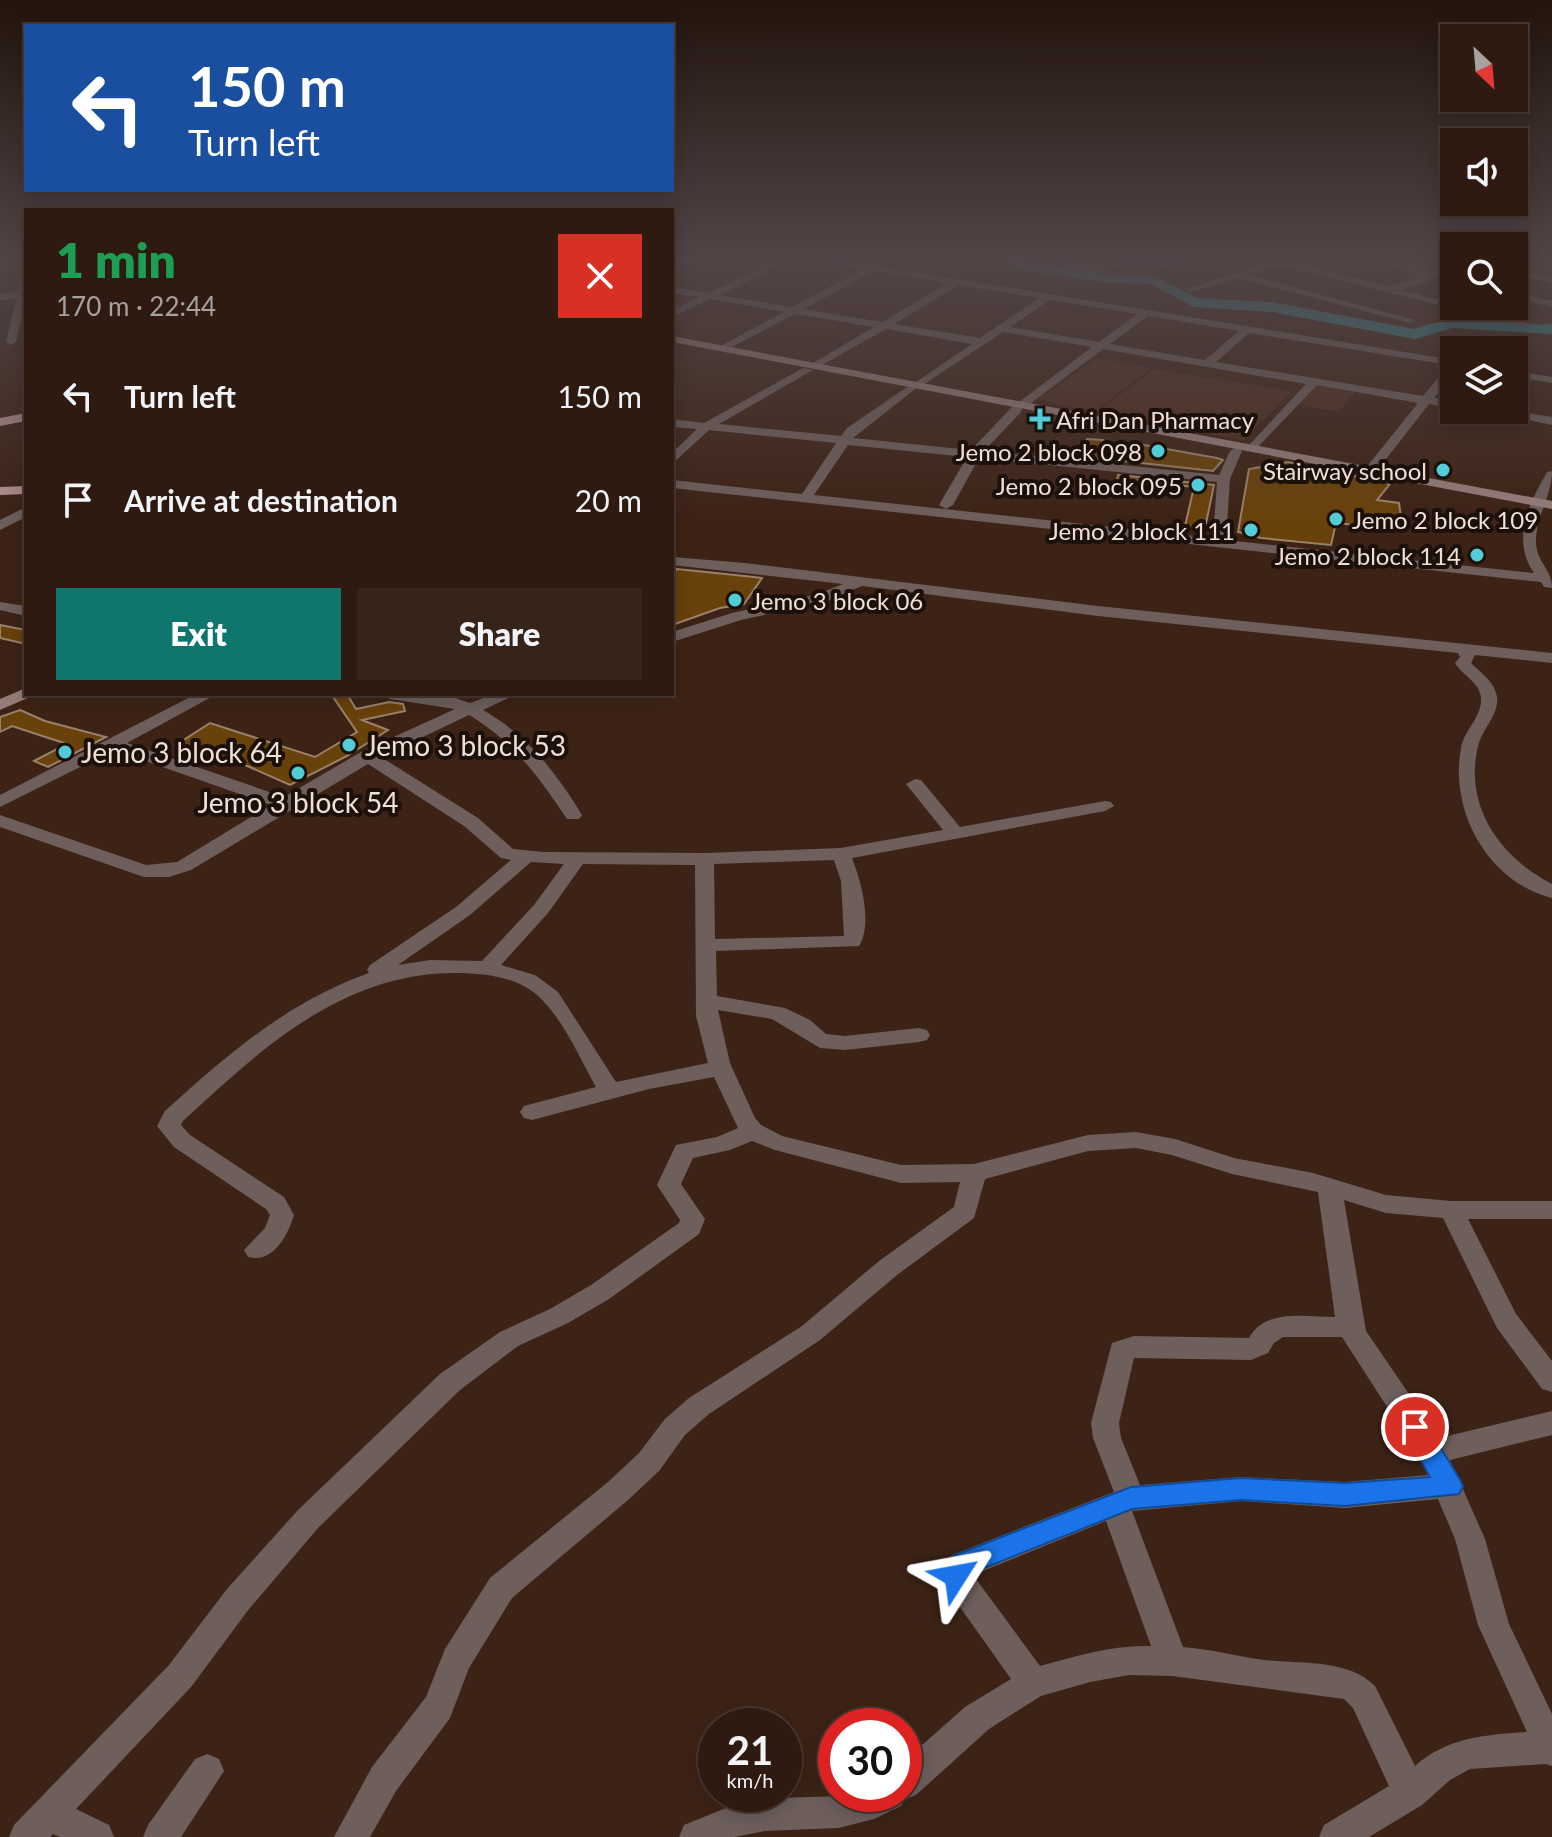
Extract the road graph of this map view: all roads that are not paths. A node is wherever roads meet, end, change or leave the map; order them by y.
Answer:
1 (698, 347) edge
2 (713, 347) edge
3 (847, 347) edge
4 (975, 347) edge
5 (1103, 347) joint
6 (1227, 347) edge
7 (1345, 347) edge
8 (724, 348) joint
9 (1440, 363) edge
10 (1207, 364) junction
11 (812, 367) junction
12 (1528, 376) edge
13 (1552, 380) edge
14 (1315, 381) junction
15 (1440, 384) edge
16 (915, 386) junction
17 (1428, 400) junction
18 (1440, 402) edge
19 (1020, 406) junction
20 (1528, 417) edge
21 (20, 418) edge
22 (0, 419) edge
23 (1552, 421) edge
24 (674, 423) edge
25 (707, 426) junction
26 (1173, 435) junction
27 (844, 440) junction
28 (1254, 447) junction
29 (1236, 451) junction
30 (975, 453) junction
31 (674, 458) edge
32 (1371, 469) junction
33 (1552, 475) edge
34 (1224, 479) junction
35 (674, 484) edge
36 (24, 490) edge
37 (2, 491) edge
38 (805, 499) junction
39 (946, 505) dead end
40 (1544, 506) edge
41 (24, 512) edge
42 (0, 526) edge
43 (1219, 544) junction
44 (674, 561) edge
45 (861, 581) junction
46 (1550, 583) edge
47 (24, 596) edge
48 (2, 610) edge
49 (24, 617) edge
50 (674, 636) edge
51 (1465, 650) junction
52 (1552, 658) edge
53 (24, 684) edge
54 (24, 694) edge
55 (0, 695) edge
56 (205, 696) edge
57 (504, 696) edge
58 (437, 697) edge
59 (0, 705) edge
60 (469, 710) junction
61 (113, 744) junction
62 (367, 756) junction
63 (915, 784) dead end
64 (0, 802) edge
65 (286, 804) junction
66 (1105, 806) dead end
67 (573, 815) dead end
68 (0, 821) edge
69 (956, 834) junction
70 (841, 854) junction
71 (527, 856) junction
72 (577, 859) junction
73 (706, 859) junction
74 (1552, 892) edge
75 (704, 945) junction
76 (487, 968) junction
77 (358, 982) junction
78 (706, 1001) junction
79 (919, 1035) dead end
80 (721, 1068) junction
81 (610, 1091) junction
82 (532, 1112) dead end
83 (753, 1131) junction
84 (974, 1173) junction
85 (1330, 1188) junction
86 (1451, 1210) junction
87 (1552, 1210) edge
88 (257, 1250) dead end
89 (1352, 1327) junction
90 (1552, 1381) edge
91 (1552, 1423) edge
92 (1432, 1452) junction
93 (1449, 1486) junction
94 (1123, 1501) junction
95 (1172, 1661) junction
96 (1033, 1683) junction
97 (1551, 1748) edge
98 (922, 1767) edge
99 (207, 1771) dead end
100 (1410, 1793) junction
101 (818, 1812) edge
102 (38, 1825) edge
103 (97, 1837) edge
104 (160, 1837) edge
105 (351, 1837) edge
106 (696, 1837) edge
107 (1336, 1837) edge

1 - 11 street
2 - 8 street
3 - 11 street
4 - 16 street
5 - 10 street
5 - 19 street
6 - 10 street
7 - 9 street
8 - 11 street
10 - 14 street
11 - 16 street
11 - 25 street
12 - 13 street
14 - 17 street
14 - 28 street
15 - 17 street
16 - 19 street
16 - 27 street
17 - 18 street
17 - 32 street
19 - 26 street
19 - 30 street
20 - 23 street
21 - 22 main road
24 - 25 street
25 - 27 street
25 - 31 street
26 - 28 street
26 - 29 street
27 - 30 street
27 - 38 street
28 - 32 street
29 - 34 street
29 - 40 street
30 - 34 street
30 - 39 street
32 - 40 street
33 - 40 street
34 - 43 street
35 - 38 street
36 - 37 main road
38 - 43 street
40 - 46 street
41 - 42 street
43 - 46 street
44 - 45 street
45 - 50 street
45 - 51 street
47 - 48 street
48 - 49 street
51 - 52 street
51 - 74 street
53 - 55 street
54 - 59 street
56 - 61 street
57 - 60 street
58 - 60 street
60 - 62 street
60 - 67 street
61 - 64 street
61 - 65 street
62 - 65 street
62 - 71 street
63 - 69 street
65 - 68 street
66 - 69 street
69 - 70 street
70 - 73 street
70 - 75 street
71 - 72 street
71 - 77 street
72 - 73 street
72 - 76 street
73 - 75 street
75 - 78 street
76 - 77 street
76 - 81 street
77 - 88 street
78 - 79 street
78 - 80 street
80 - 81 street
80 - 83 street
81 - 82 street
83 - 84 street
83 - 102 street
84 - 85 street
84 - 105 street
85 - 86 street
85 - 89 street
86 - 87 street
86 - 90 street
89 - 92 street
89 - 94 street
91 - 92 street
92 - 93 street
93 - 94 street
93 - 97 street
94 - 95 street
94 - 96 street
95 - 96 street
95 - 100 street
96 - 98 street
97 - 100 street
99 - 104 street
100 - 107 street
101 - 106 street
102 - 103 street

